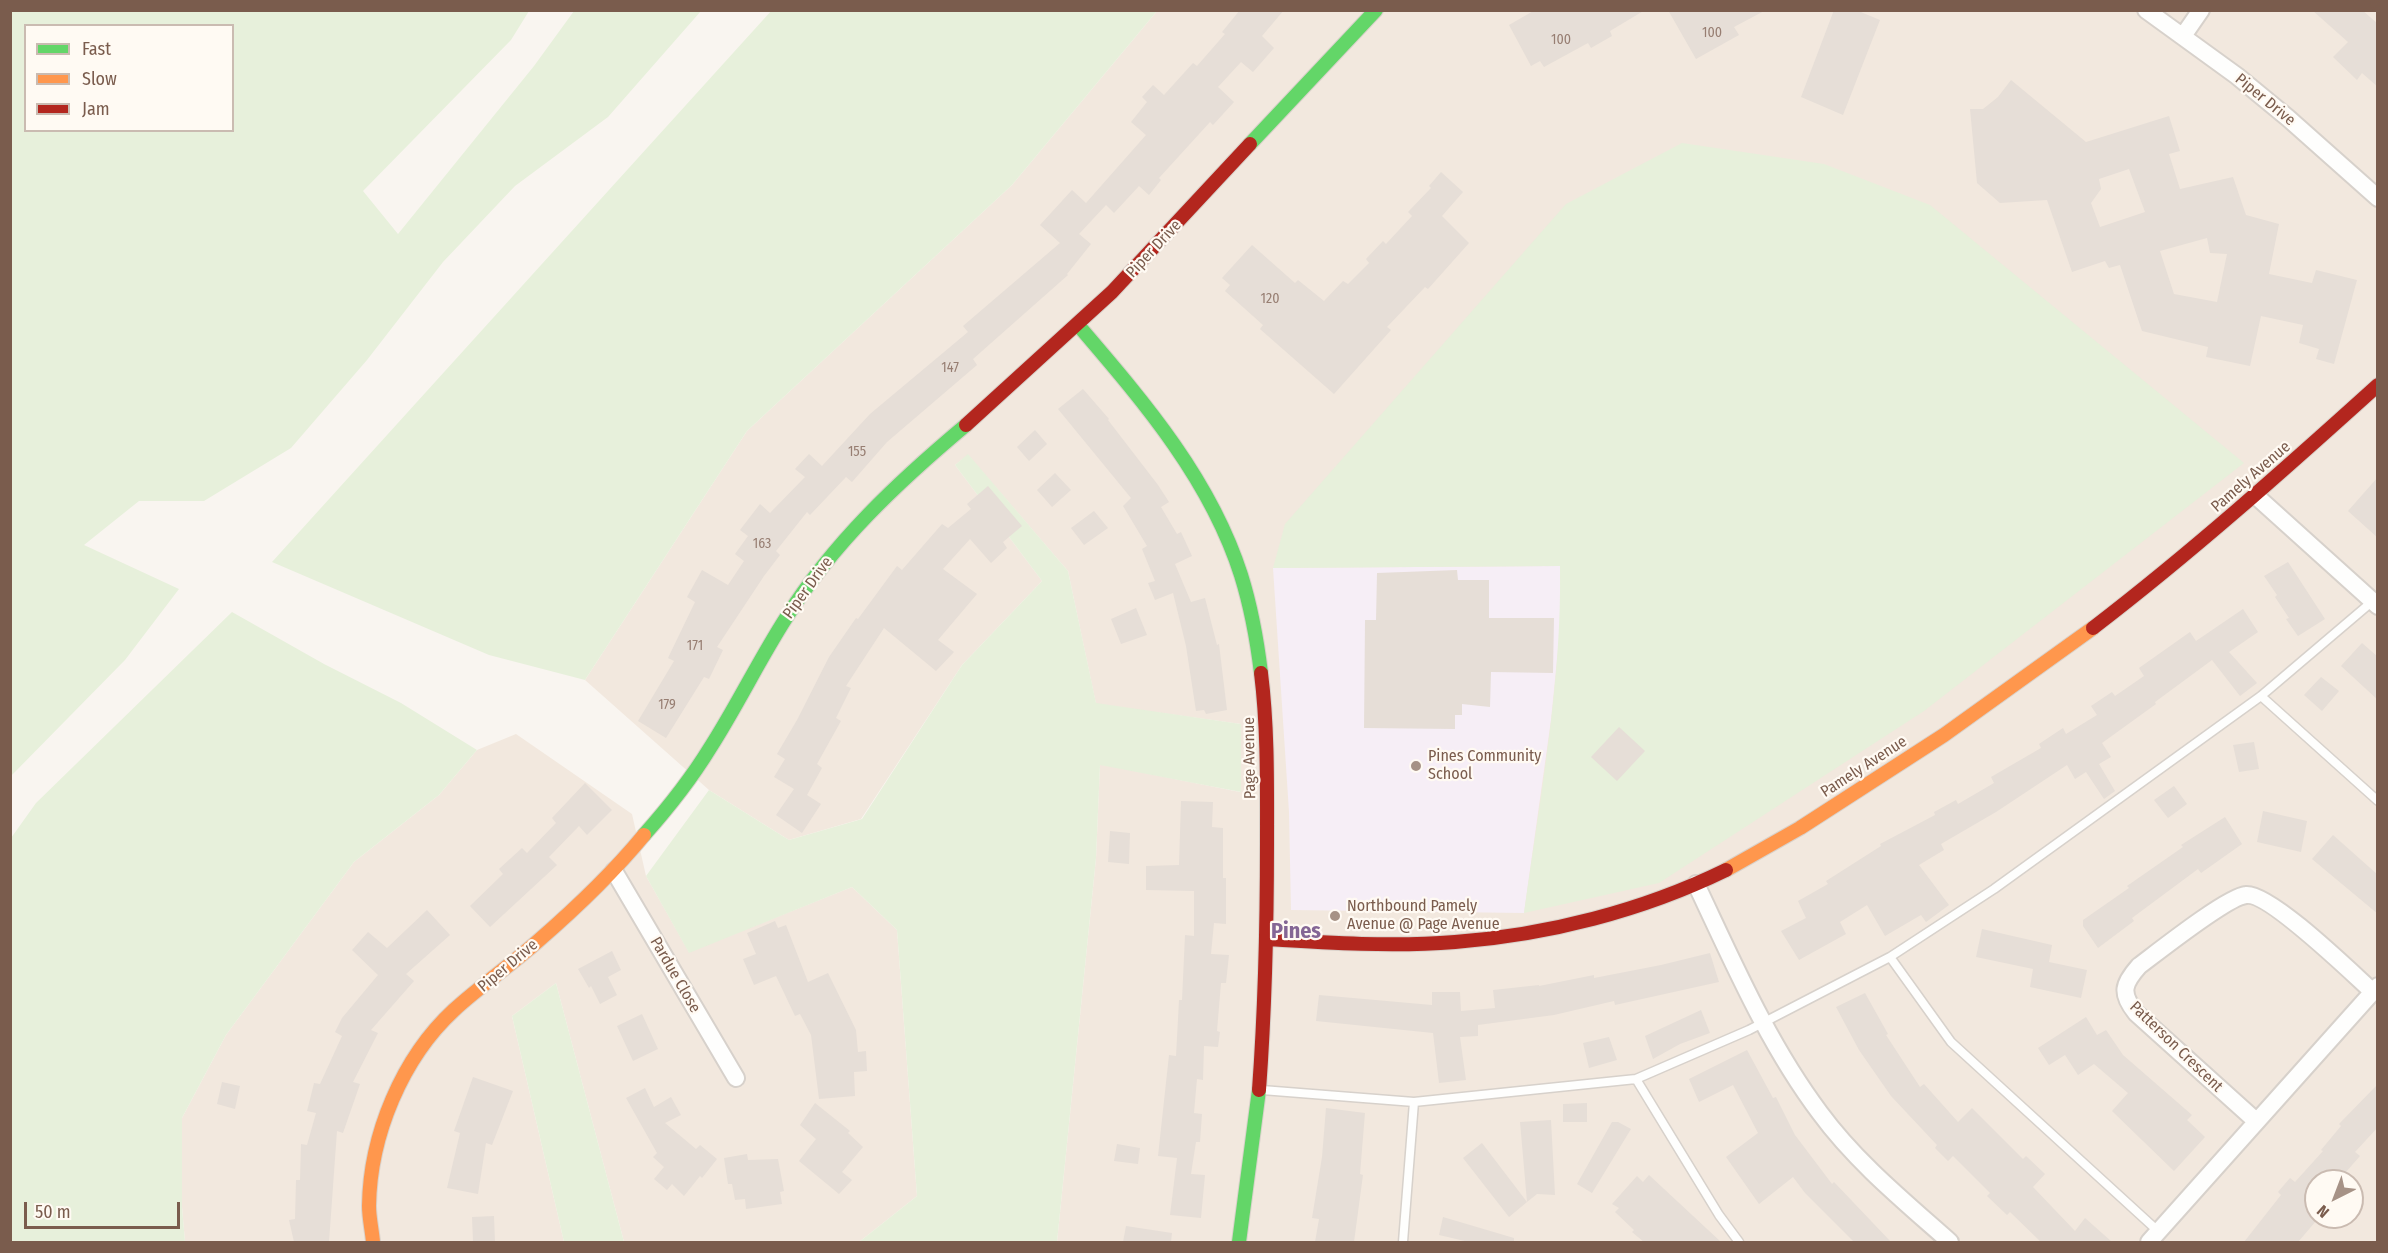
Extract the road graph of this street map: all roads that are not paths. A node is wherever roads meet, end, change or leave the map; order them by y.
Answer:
1 (1376, 10) edge
2 (2146, 10) edge
3 (2201, 10) edge
4 (2183, 36) junction
5 (2378, 198) edge
6 (1077, 325) junction
7 (2378, 386) edge
8 (2256, 496) junction
9 (2376, 601) edge
10 (2261, 696) junction
11 (2378, 801) edge
12 (614, 871) junction
13 (1696, 884) junction
14 (1268, 939) junction
15 (1890, 957) junction
16 (2375, 988) edge
17 (1763, 1022) junction
18 (736, 1078) dead end
19 (1636, 1079) junction
20 (1258, 1090) junction
21 (1414, 1102) junction
22 (2256, 1121) junction
23 (2154, 1237) edge
24 (373, 1242) edge
25 (1239, 1242) edge
26 (1403, 1242) edge
27 (1739, 1242) edge
28 (1950, 1242) edge

1 - 6 street, Piper Drive
2 - 4 street, Piper Drive
3 - 4 street
4 - 5 street, Piper Drive
6 - 12 street, Piper Drive
6 - 14 street, Page Avenue
7 - 8 street, Pamely Avenue
8 - 9 street
8 - 13 street, Pamely Avenue
9 - 10 lane
10 - 11 lane
10 - 15 lane
12 - 18 street, Pardue Close
12 - 24 street, Piper Drive
13 - 14 street, Pamely Avenue
13 - 17 street
14 - 20 street, Page Avenue
15 - 17 lane
15 - 23 lane
16 - 22 street, Patterson Crescent
16 - 22 street, Patterson Crescent
17 - 19 lane
17 - 28 street
19 - 21 lane
19 - 27 lane
20 - 21 lane
20 - 25 street, Page Avenue
21 - 26 lane
22 - 23 street, Patterson Crescent

